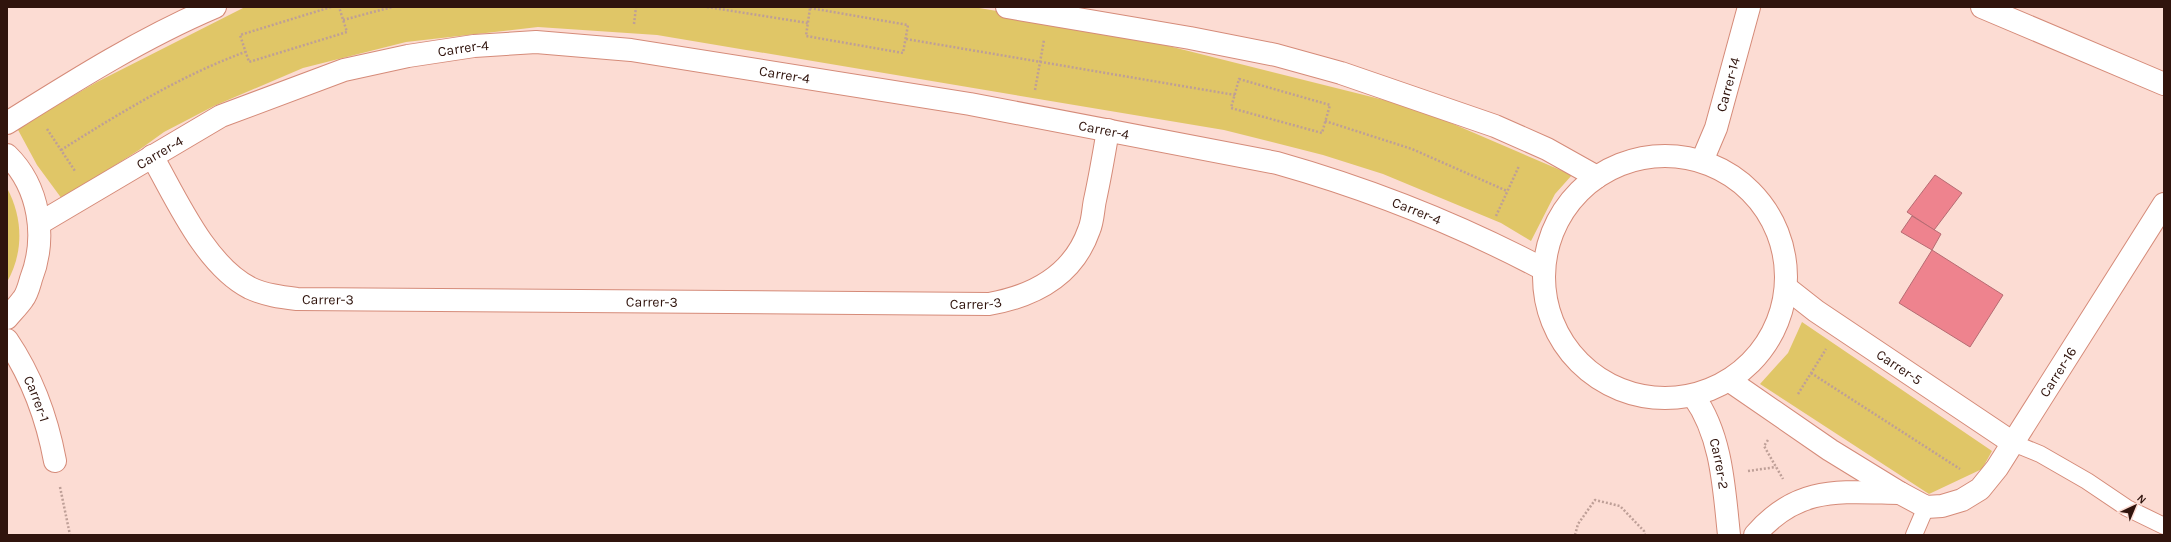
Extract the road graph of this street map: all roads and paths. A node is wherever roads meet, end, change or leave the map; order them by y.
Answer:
1 (215, 7) edge
2 (331, 7) edge
3 (339, 7) edge
4 (392, 7) edge
5 (707, 7) edge
6 (1007, 7) edge
7 (1748, 7) edge
8 (1982, 7) edge
9 (1048, 14) junction
10 (343, 20) junction
11 (808, 23) junction
12 (906, 39) junction
13 (246, 52) junction
14 (1040, 61) junction
15 (2164, 84) edge
16 (1235, 95) junction
17 (32, 107) junction
18 (1030, 116) junction
19 (1325, 121) junction
20 (7, 123) edge
21 (1108, 130) junction
22 (1530, 142) junction
23 (62, 150) junction
24 (7, 154) edge
25 (152, 156) junction
26 (1702, 160) junction
27 (1597, 177) junction
28 (1507, 192) junction
29 (89, 193) junction
30 (2164, 204) edge
31 (40, 223) junction
32 (1486, 239) junction
33 (1543, 268) junction
34 (1788, 289) junction
35 (7, 318) edge
36 (7, 340) edge
37 (1811, 373) dead end
38 (1730, 381) junction
39 (1694, 396) junction
40 (2013, 443) junction
41 (55, 461) joint
42 (1984, 485) junction
43 (1900, 493) junction
44 (1926, 507) junction
45 (2164, 526) edge
46 (70, 535) edge
47 (1575, 535) edge
48 (1645, 535) edge
49 (1729, 535) edge
50 (1755, 535) edge
51 (1914, 535) edge

1 - 17 street
2 - 13 path
3 - 10 path
4 - 10 path
5 - 11 path
6 - 9 street
7 - 26 street, Carrer-14
8 - 15 street
9 - 14 path
9 - 22 street
10 - 13 path
11 - 12 path
11 - 12 path
12 - 14 path
13 - 23 path
14 - 16 path
14 - 18 path
16 - 19 path
16 - 19 path
17 - 20 street
17 - 23 path
18 - 21 street, Carrer-4
18 - 25 street, Carrer-4
19 - 28 path
21 - 25 street, Carrer-3
21 - 32 street, Carrer-4
22 - 27 street
22 - 28 path
23 - 29 path
24 - 31 street
25 - 29 street, Carrer-4
26 - 27 street
26 - 34 street
27 - 33 street
28 - 32 path
29 - 31 street, Carrer-4
30 - 40 street, Carrer-16
31 - 35 street
32 - 33 street, Carrer-4
33 - 39 street
34 - 38 street
34 - 40 street, Carrer-5
36 - 41 street, Carrer-1
37 - 42 path
38 - 39 street
38 - 43 street
39 - 49 street, Carrer-2
40 - 42 street, Carrer-16
40 - 45 lane
41 - 46 path
42 - 44 street, Carrer-16
43 - 44 street
43 - 50 street
44 - 51 lane
47 - 48 path

